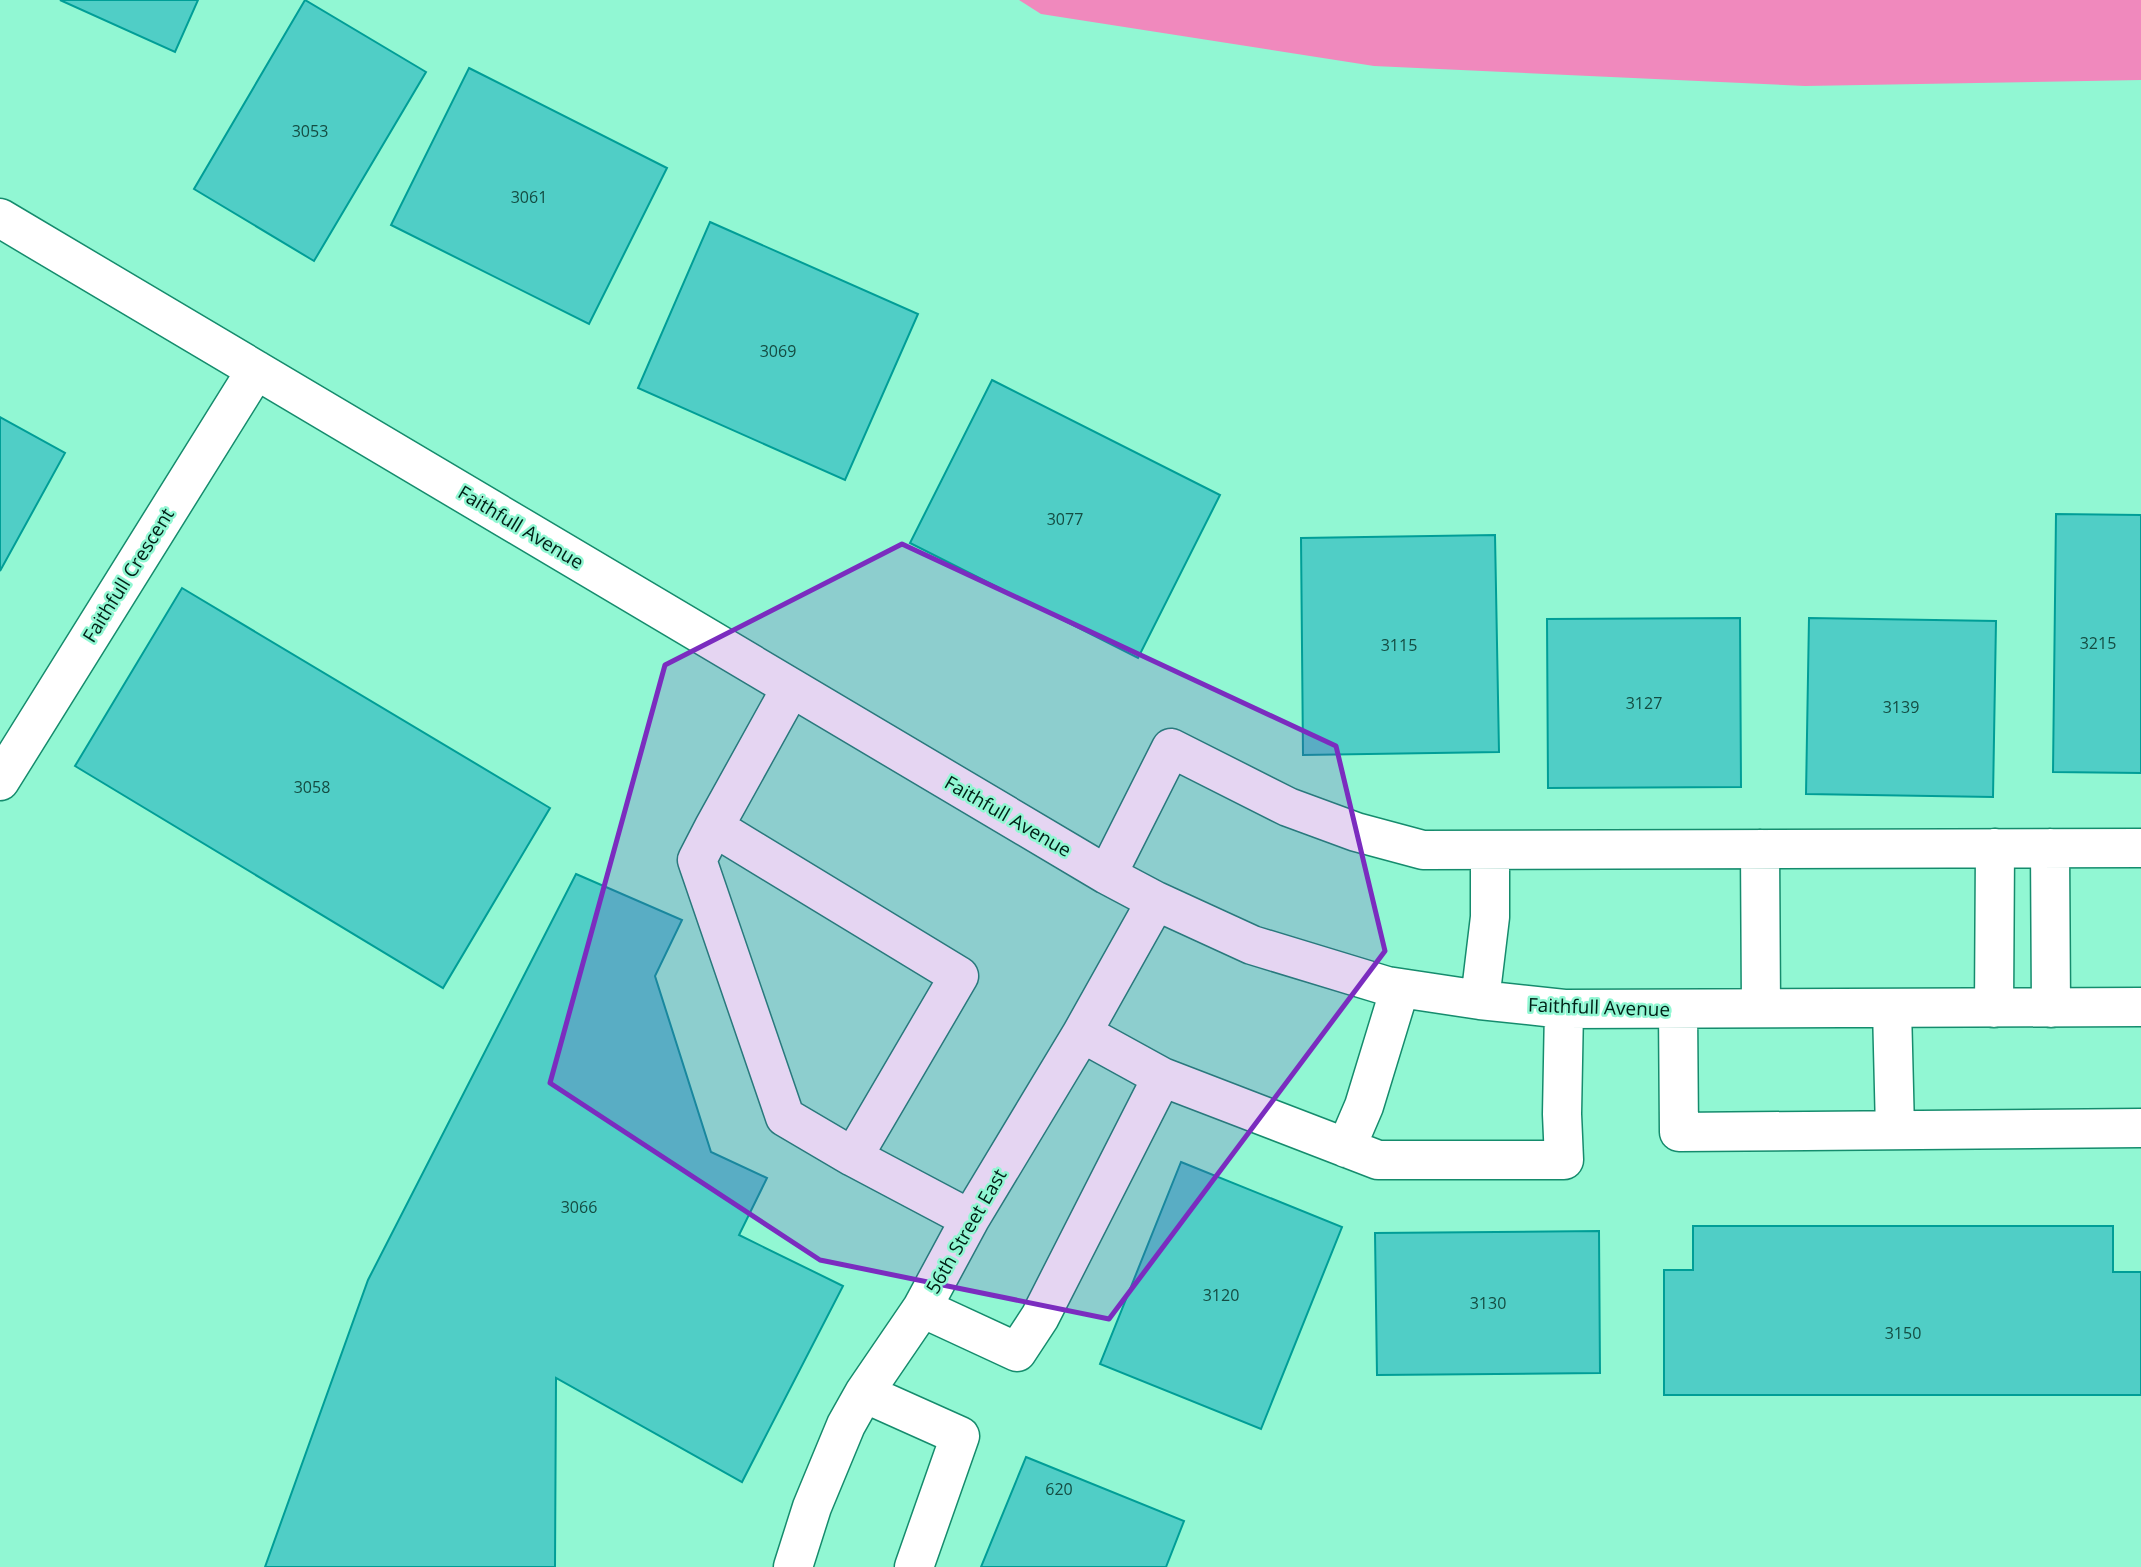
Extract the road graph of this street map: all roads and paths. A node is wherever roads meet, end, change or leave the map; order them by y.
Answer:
1 (0, 218) edge
2 (256, 370) junction
3 (791, 688) junction
4 (0, 781) edge
5 (713, 827) junction
6 (1995, 848) junction
7 (2050, 848) junction
8 (2141, 848) edge
9 (1760, 849) junction
10 (1490, 850) junction
11 (1107, 874) junction
12 (1156, 901) junction
13 (1401, 988) junction
14 (1480, 1000) junction
15 (1761, 1007) junction
16 (1892, 1007) junction
17 (2141, 1007) edge
18 (1994, 1008) junction
19 (2051, 1008) junction
20 (1564, 1009) junction
21 (1678, 1009) junction
22 (1082, 1033) junction
23 (1162, 1077) junction
24 (2141, 1128) edge
25 (1895, 1130) junction
26 (1346, 1148) junction
27 (853, 1157) junction
28 (970, 1219) junction
29 (922, 1308) junction
30 (864, 1393) junction
31 (793, 1567) edge
32 (914, 1567) edge

1 - 2 street, Faithfull Avenue
2 - 3 street, Faithfull Avenue
2 - 4 street, Faithfull Crescent
3 - 5 street
3 - 11 street, Faithfull Avenue
5 - 27 street
5 - 27 street
6 - 7 street
6 - 9 street
6 - 18 street
7 - 8 street
7 - 19 street
9 - 10 street
9 - 15 street
10 - 11 street
10 - 14 street
11 - 12 street, Faithfull Avenue
12 - 13 street, Faithfull Avenue
12 - 22 street, 56th Street East
13 - 14 street, Faithfull Avenue
13 - 26 street
14 - 20 street, Faithfull Avenue
15 - 16 street, Faithfull Avenue
15 - 21 street, Faithfull Avenue
16 - 18 street, Faithfull Avenue
16 - 25 street
17 - 19 street, Faithfull Avenue
18 - 19 street, Faithfull Avenue
20 - 21 street, Faithfull Avenue
20 - 26 street
21 - 25 street
22 - 23 street
22 - 28 street, 56th Street East
23 - 26 street
23 - 29 street
24 - 25 street
27 - 28 street
28 - 29 street, 56th Street East
29 - 30 street, 56th Street East
30 - 31 street, 56th Street East
30 - 32 street

